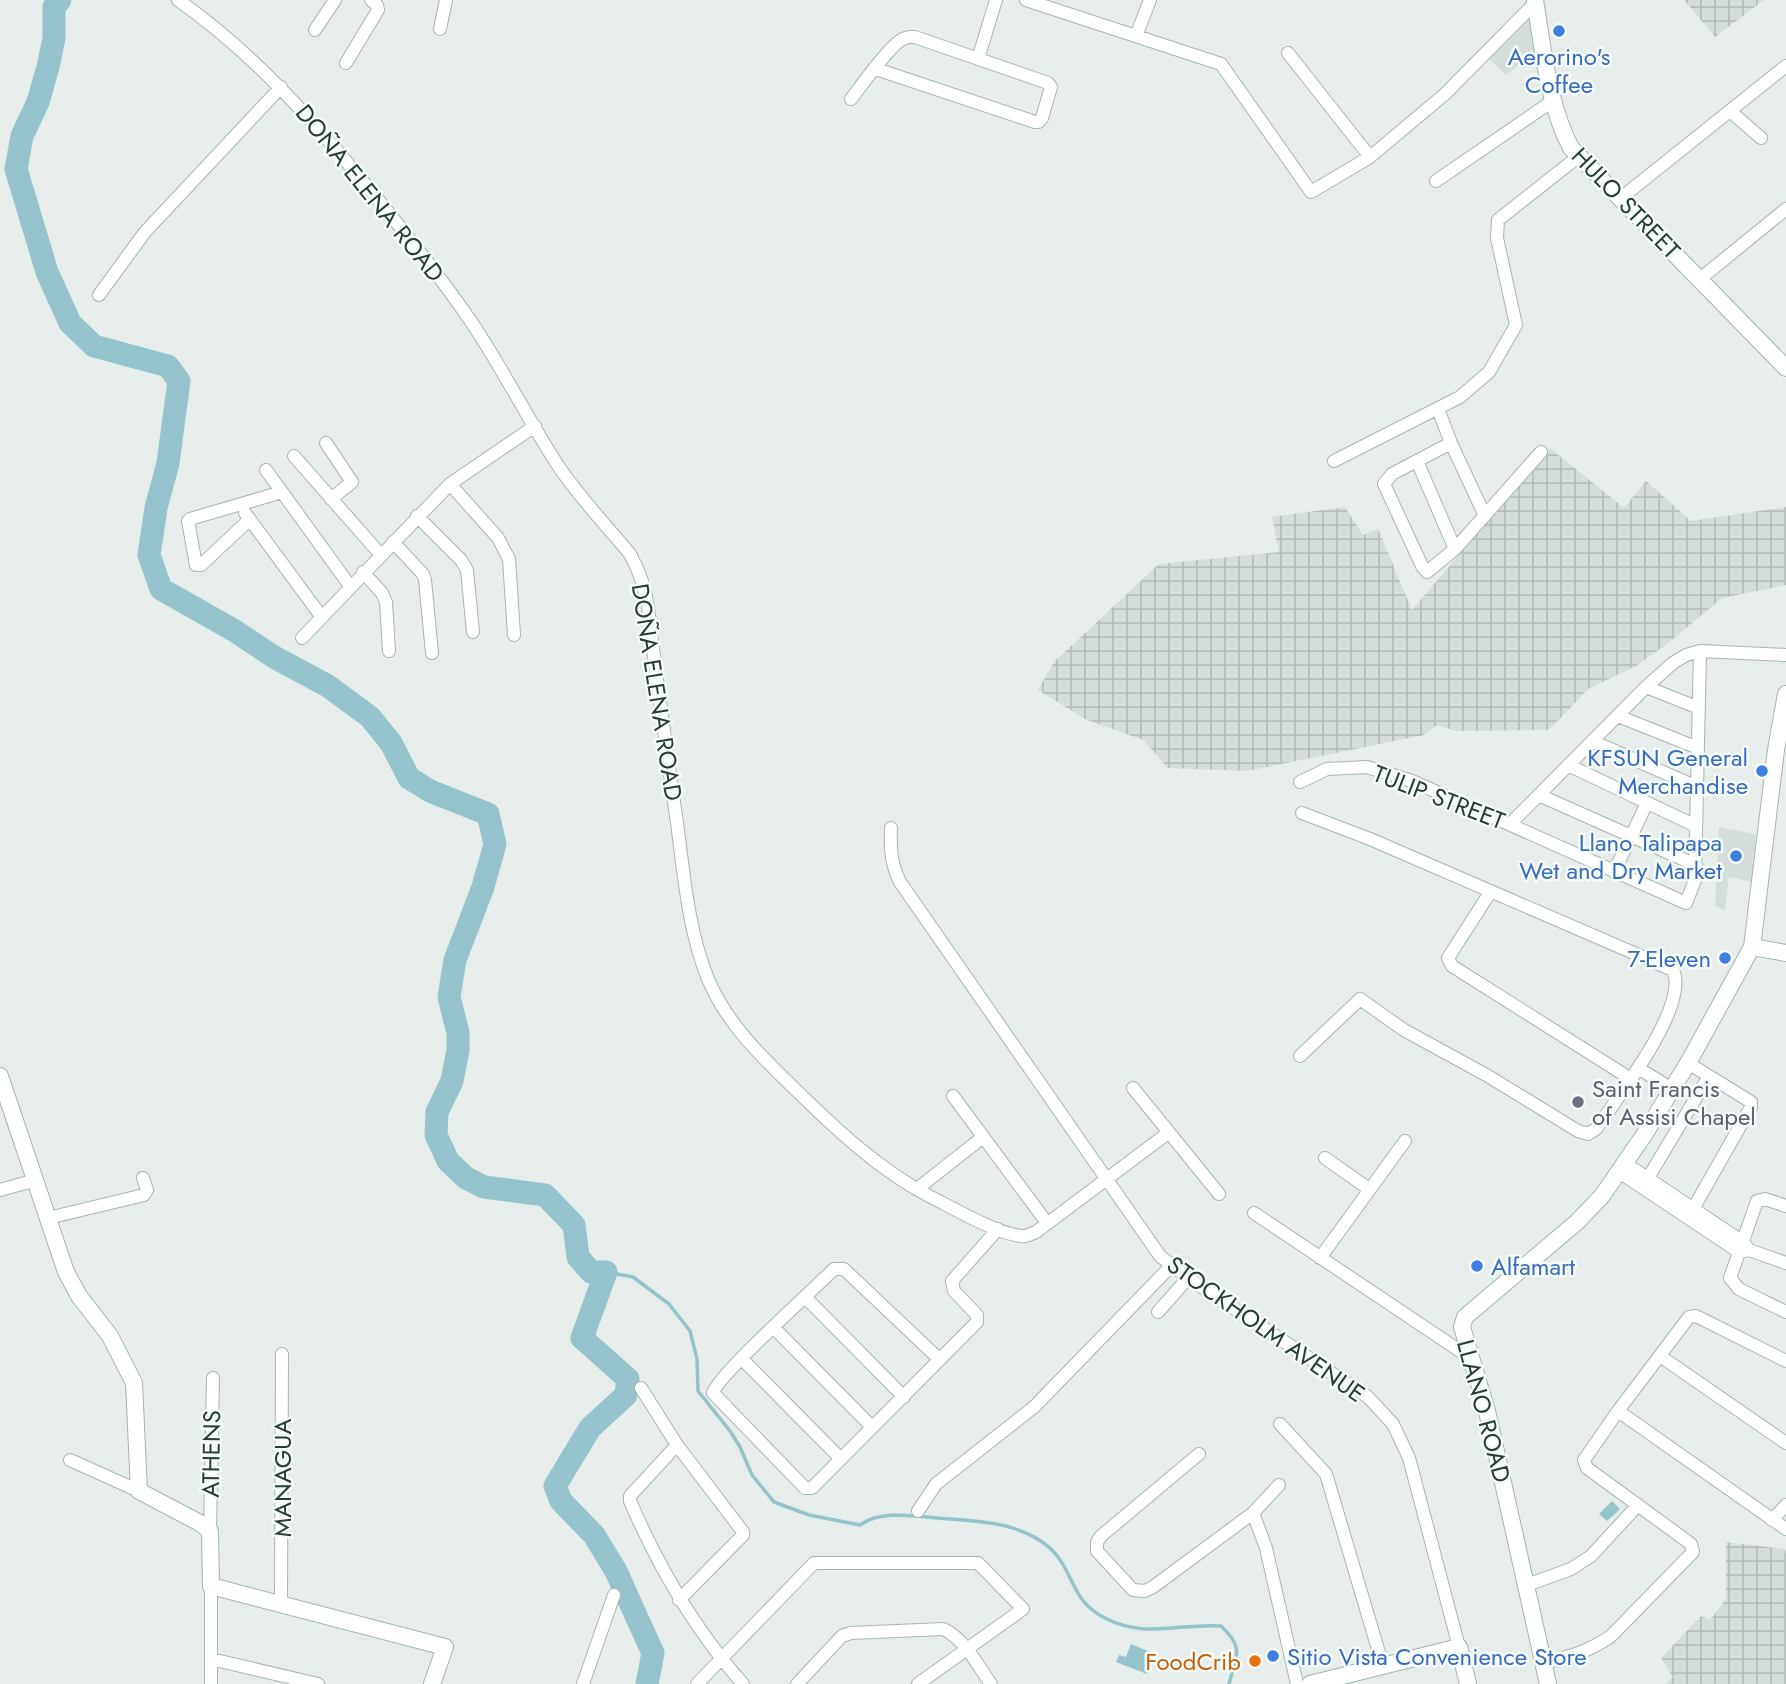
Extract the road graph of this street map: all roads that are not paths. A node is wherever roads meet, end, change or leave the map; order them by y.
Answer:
1 (178, 0) edge
2 (335, 0) edge
3 (370, 0) edge
4 (446, 0) edge
5 (996, 0) edge
6 (1026, 0) edge
7 (1150, 0) edge
8 (1535, 1) edge
9 (440, 29) dead end
10 (315, 30) dead end
11 (1136, 36) junction
12 (1288, 52) dead end
13 (978, 59) junction
14 (346, 63) dead end
15 (1786, 66) edge
16 (876, 69) junction
17 (281, 87) junction
18 (850, 99) dead end
19 (1554, 100) junction
20 (1730, 111) junction
21 (1762, 138) dead end
22 (1579, 156) junction
23 (1370, 157) junction
24 (1436, 181) dead end
25 (1621, 198) junction
26 (1786, 209) edge
27 (1700, 279) junction
28 (99, 295) dead end
29 (1786, 368) edge
30 (1438, 410) junction
31 (534, 426) junction
32 (326, 443) dead end
33 (1451, 443) junction
34 (1541, 452) dead end
35 (294, 456) dead end
36 (1334, 461) dead end
37 (1417, 461) junction
38 (266, 470) dead end
39 (450, 484) junction
40 (282, 492) junction
41 (331, 499) junction
42 (239, 504) junction
43 (417, 516) junction
44 (1485, 516) junction
45 (249, 520) junction
46 (393, 542) junction
47 (1455, 549) junction
48 (380, 554) junction
49 (363, 572) junction
50 (350, 586) junction
51 (321, 616) junction
52 (473, 632) dead end
53 (514, 635) dead end
54 (302, 638) dead end
55 (389, 651) dead end
56 (1700, 651) junction
57 (432, 653) dead end
58 (1786, 655) edge
59 (1646, 687) junction
60 (1786, 694) edge
61 (1699, 708) junction
62 (1618, 716) junction
63 (1592, 741) junction
64 (1698, 748) junction
65 (1569, 765) junction
66 (1300, 782) dead end
67 (1697, 787) junction
68 (1539, 795) junction
69 (1647, 803) junction
70 (1302, 813) dead end
71 (1510, 824) junction
72 (1696, 826) junction
73 (891, 828) dead end
74 (1630, 836) junction
75 (1696, 865) junction
76 (1614, 872) junction
77 (1491, 891) junction
78 (1752, 947) junction
79 (1786, 953) edge
80 (1300, 1056) dead end
81 (1688, 1063) junction
82 (1635, 1073) junction
83 (0, 1076) edge
84 (1709, 1076) junction
85 (1133, 1088) dead end
86 (1672, 1089) junction
87 (953, 1096) dead end
88 (1168, 1133) junction
89 (983, 1137) junction
90 (1405, 1141) dead end
91 (1325, 1158) dead end
92 (1622, 1168) junction
93 (143, 1178) dead end
94 (1106, 1178) junction
95 (1648, 1178) junction
96 (36, 1180) junction
97 (917, 1189) junction
98 (1369, 1189) junction
99 (0, 1190) edge
100 (1219, 1194) dead end
101 (1786, 1206) edge
102 (1693, 1209) junction
103 (1254, 1213) dead end
104 (48, 1218) junction
105 (1047, 1223) junction
106 (998, 1229) junction
107 (1744, 1248) junction
108 (1320, 1258) junction
109 (1786, 1263) edge
110 (1171, 1266) junction
111 (1188, 1278) junction
112 (805, 1297) junction
113 (1158, 1312) dead end
114 (1786, 1312) edge
115 (774, 1328) junction
116 (282, 1353) dead end
117 (1660, 1356) junction
118 (742, 1359) junction
119 (1472, 1359) junction
120 (939, 1360) junction
121 (1786, 1361) edge
122 (213, 1378) dead end
123 (641, 1388) dead end
124 (904, 1397) junction
125 (1618, 1411) junction
126 (1280, 1424) dead end
127 (872, 1427) junction
128 (1786, 1443) edge
129 (677, 1445) junction
130 (1199, 1454) dead end
131 (841, 1459) junction
132 (70, 1460) dead end
133 (1279, 1485) dead end
134 (139, 1491) junction
135 (1786, 1504) edge
136 (1638, 1505) junction
137 (918, 1511) dead end
138 (1253, 1513) junction
139 (1772, 1520) junction
140 (1786, 1529) edge
141 (210, 1531) junction
142 (211, 1586) junction
143 (1527, 1586) junction
144 (614, 1595) dead end
145 (679, 1600) junction
146 (281, 1603) junction
147 (1459, 1647) junction
148 (967, 1651) junction
149 (211, 1659) junction
150 (721, 1660) junction
151 (1544, 1663) junction
152 (1383, 1666) junction
153 (211, 1684) edge
154 (318, 1684) edge
155 (432, 1684) edge
156 (583, 1684) edge
157 (697, 1684) edge
158 (743, 1684) edge
159 (797, 1684) edge
160 (918, 1684) edge
161 (991, 1684) edge
162 (1297, 1684) edge
163 (1310, 1684) edge
164 (1468, 1684) edge
165 (1548, 1684) edge

1 - 17 street, DOÑA ELENA ROAD
2 - 10 street
3 - 14 street
4 - 9 street
5 - 13 street
6 - 11 street
7 - 11 street
8 - 19 main road, HULO STREET
8 - 23 street
11 - 23 street
12 - 23 street
13 - 16 street
13 - 16 street
15 - 20 street
16 - 18 street
17 - 28 street
17 - 31 street, DOÑA ELENA ROAD
19 - 22 main road, HULO STREET
19 - 24 street
20 - 21 street
20 - 25 street
22 - 25 main road, HULO STREET
22 - 30 street
25 - 27 main road, HULO STREET
26 - 27 street
27 - 29 main road, HULO STREET
30 - 33 street
30 - 36 street
31 - 39 street
31 - 97 street, DOÑA ELENA ROAD
32 - 41 street
33 - 37 street
33 - 44 street
34 - 44 street
35 - 41 street
37 - 47 street
37 - 47 street
38 - 40 street
39 - 43 street
39 - 53 street
40 - 42 street
40 - 50 street
41 - 48 street
42 - 45 street
42 - 45 street
43 - 46 street
43 - 52 street
44 - 47 street
45 - 51 street
46 - 48 street
46 - 57 street
48 - 49 street
49 - 50 street
49 - 55 street
50 - 51 street
51 - 54 street
56 - 58 street
56 - 59 street
56 - 61 street
59 - 61 street
59 - 62 street
60 - 78 main road, LLANO ROAD
61 - 64 street
62 - 63 street
62 - 64 street
63 - 65 street
63 - 67 street
64 - 67 street
65 - 68 street
65 - 69 street
66 - 71 street, TULIP STREET
67 - 72 street
68 - 71 street
68 - 74 street
69 - 72 street
69 - 74 street
70 - 77 street
71 - 76 street, TULIP STREET
72 - 75 street
73 - 94 street, STOCKHOLM AVENUE
74 - 75 street
74 - 76 street
75 - 76 street, TULIP STREET
77 - 82 street
77 - 82 street
78 - 79 main road
78 - 81 main road, LLANO ROAD
80 - 82 street
81 - 84 street
81 - 86 main road, LLANO ROAD
82 - 86 street
83 - 96 main road
84 - 95 street
84 - 102 street
85 - 88 street
86 - 92 main road, LLANO ROAD
87 - 89 street
88 - 94 street, DOÑA ELENA ROAD
88 - 100 street
89 - 97 street
89 - 105 street
90 - 98 street
91 - 98 street
92 - 95 street
92 - 107 street
92 - 119 main road, LLANO ROAD
93 - 104 street
94 - 105 street, DOÑA ELENA ROAD
94 - 110 street, STOCKHOLM AVENUE
95 - 102 street
96 - 99 street
96 - 104 main road
97 - 106 street, DOÑA ELENA ROAD
98 - 108 street
101 - 107 street
102 - 107 street
103 - 108 street
104 - 134 main road
105 - 106 street, DOÑA ELENA ROAD
106 - 120 street
107 - 109 street
107 - 114 street
108 - 119 street
110 - 111 street, STOCKHOLM AVENUE
110 - 137 street
111 - 113 street
111 - 147 street, STOCKHOLM AVENUE
112 - 115 street
112 - 120 street
112 - 124 street
115 - 118 street
115 - 127 street
116 - 146 street, MANAGUA
117 - 121 street
117 - 125 street
117 - 128 street
118 - 131 street
118 - 131 street
119 - 143 main road, LLANO ROAD
120 - 124 street
122 - 141 street, ATHENS
123 - 129 street
124 - 127 street
125 - 136 street
125 - 139 street
126 - 152 street
127 - 131 street
129 - 145 street
129 - 145 street
130 - 138 street
132 - 134 street
133 - 138 street
134 - 141 main road
135 - 139 street
136 - 143 street
136 - 151 street
138 - 162 street
139 - 140 street
141 - 142 main road
142 - 146 main road
142 - 149 street
143 - 151 main road, LLANO ROAD
144 - 156 street
145 - 150 street
146 - 155 main road
147 - 152 main road
147 - 164 main road, STOCKHOLM AVENUE
148 - 150 street
148 - 159 street
148 - 160 street
148 - 161 street
149 - 153 street
149 - 154 street
150 - 157 street
150 - 158 street
151 - 165 main road, LLANO ROAD
152 - 163 main road

